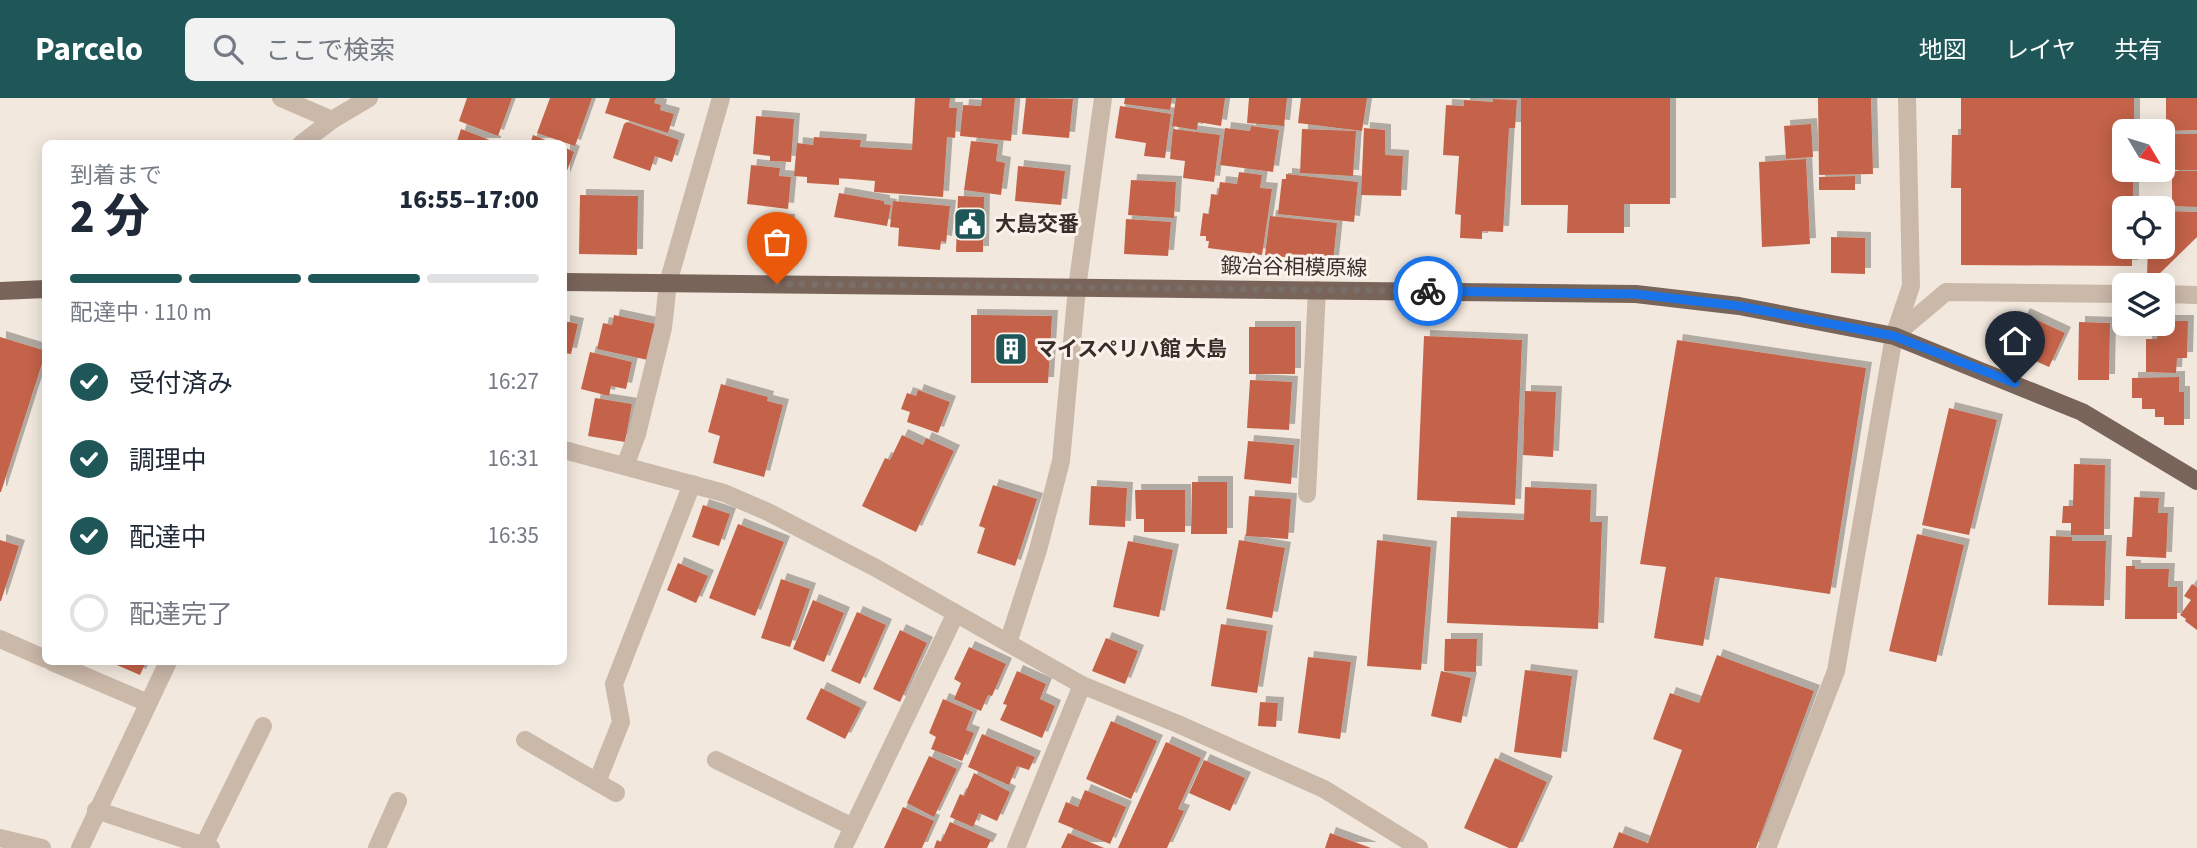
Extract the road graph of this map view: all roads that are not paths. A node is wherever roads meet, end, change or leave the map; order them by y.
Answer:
1 (281, 98) edge
2 (369, 98) edge
3 (721, 98) edge
4 (1103, 98) edge
5 (1907, 98) edge
6 (332, 120) junction
7 (306, 140) edge
8 (567, 282) edge
9 (668, 282) junction
10 (1077, 288) junction
11 (42, 289) edge
12 (1317, 290) junction
13 (0, 291) edge
14 (2112, 294) edge
15 (2175, 294) edge
16 (2197, 295) edge
17 (1894, 336) junction
18 (567, 451) edge
19 (625, 466) junction
20 (2197, 481) edge
21 (692, 484) junction
22 (1307, 494) dead end
23 (954, 615) junction
24 (0, 639) edge
25 (1008, 643) junction
26 (42, 657) edge
27 (59, 665) edge
28 (167, 665) edge
29 (1082, 685) junction
30 (148, 703) junction
31 (263, 726) dead end
32 (525, 740) dead end
33 (716, 760) dead end
34 (597, 782) junction
35 (616, 793) dead end
36 (398, 801) dead end
37 (96, 810) junction
38 (853, 827) junction
39 (0, 838) edge
40 (207, 846) edge
41 (42, 848) edge
42 (80, 848) edge
43 (377, 848) edge
44 (843, 848) edge
45 (1016, 848) edge
46 (1419, 848) edge
47 (1768, 848) edge

1 - 6 street
2 - 6 street
3 - 9 street
4 - 10 street
5 - 17 street
6 - 7 street
8 - 9 main road, 鍛冶谷相模原線
9 - 10 main road, 鍛冶谷相模原線
9 - 19 street
10 - 12 main road, 鍛冶谷相模原線
10 - 25 street
11 - 13 main road
12 - 17 main road, 鍛冶谷相模原線
12 - 22 street
14 - 17 street
15 - 16 street
17 - 20 main road, 鍛冶谷相模原線
17 - 47 street
18 - 19 street
19 - 21 street
21 - 23 street
21 - 34 street
23 - 25 street
23 - 38 street
24 - 26 street
25 - 29 street
27 - 30 street
28 - 30 street
29 - 45 street
29 - 46 street
30 - 37 street
31 - 40 street
32 - 34 street
33 - 38 street
34 - 35 street
36 - 43 street
37 - 40 street
37 - 42 street
38 - 44 street
39 - 41 street

